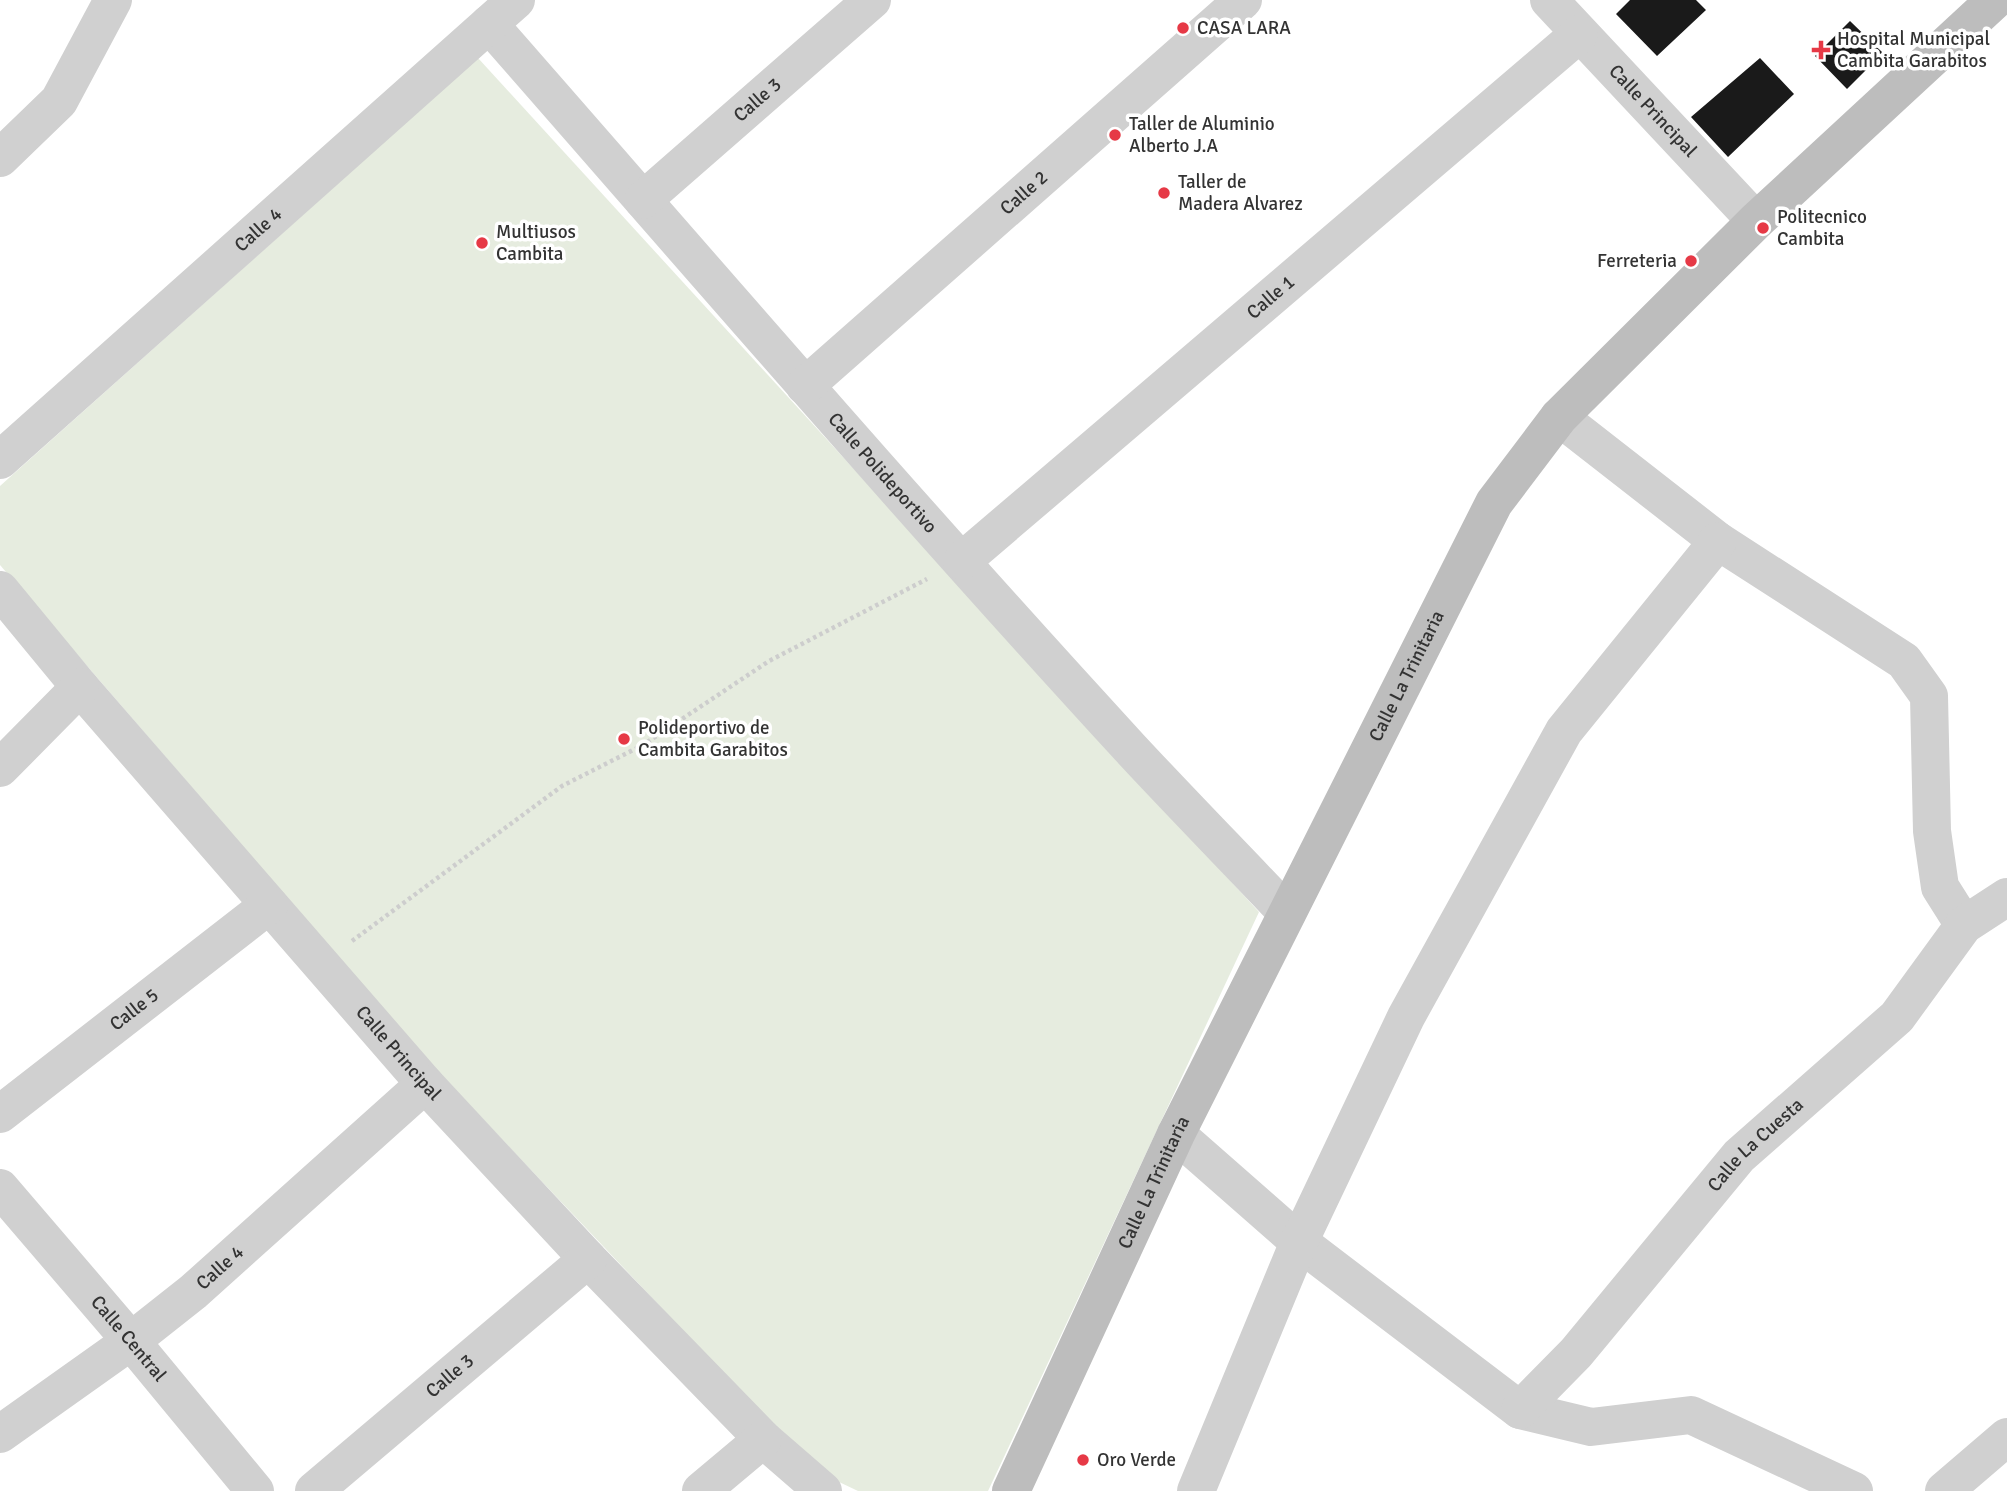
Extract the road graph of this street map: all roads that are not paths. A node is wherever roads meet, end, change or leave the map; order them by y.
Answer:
1 (113, 0) edge
2 (872, 0) edge
3 (1244, 0) edge
4 (1549, 0) edge
5 (1996, 0) edge
6 (503, 12) edge
7 (1579, 34) junction
8 (0, 158) edge
9 (643, 200) junction
10 (1756, 221) junction
11 (805, 386) junction
12 (1559, 416) junction
13 (0, 460) edge
14 (1718, 541) junction
15 (962, 561) junction
16 (0, 590) edge
17 (80, 688) junction
18 (0, 768) edge
19 (2007, 897) edge
20 (269, 905) junction
21 (1287, 914) junction
22 (1964, 925) junction
23 (425, 1084) junction
24 (0, 1114) edge
25 (1176, 1134) junction
26 (0, 1188) edge
27 (1299, 1242) junction
28 (588, 1259) junction
29 (131, 1341) junction
30 (1520, 1410) junction
31 (0, 1434) edge
32 (2007, 1437) edge
33 (763, 1438) junction
34 (255, 1491) edge
35 (314, 1491) edge
36 (701, 1491) edge
37 (823, 1491) edge
38 (1011, 1491) edge
39 (1196, 1491) edge
40 (1854, 1491) edge
41 (1944, 1491) edge

1 - 8 street
2 - 9 street, Calle 3
3 - 11 street, Calle 2
4 - 7 street, Calle Principal
5 - 10 main road, Calle La Trinitaria
6 - 9 street, Calle Polideportivo
6 - 13 street, Calle 4
7 - 10 street, Calle Principal
7 - 15 street, Calle 1
9 - 11 street, Calle Polideportivo
10 - 12 main road, Calle La Trinitaria
11 - 15 street, Calle Polideportivo
12 - 14 street
12 - 21 main road, Calle La Trinitaria
14 - 22 street
14 - 27 street
15 - 21 street, Calle Polideportivo
16 - 17 street, Calle Principal
17 - 18 street
17 - 20 street, Calle Principal
19 - 22 street, Calle La Cuesta
20 - 23 street, Calle Principal
20 - 24 street, Calle 5
21 - 25 main road, Calle La Trinitaria
22 - 30 street, Calle La Cuesta
23 - 28 street, Calle Principal
23 - 29 street, Calle 4
25 - 27 street
25 - 38 main road, Calle La Trinitaria
26 - 29 street, Calle Central
27 - 30 street
27 - 39 street
28 - 33 street, Calle Principal
28 - 35 street, Calle 3
29 - 31 street, Calle 4
29 - 34 street, Calle Central
30 - 40 street
32 - 41 street
33 - 36 street
33 - 37 street, Calle Principal

